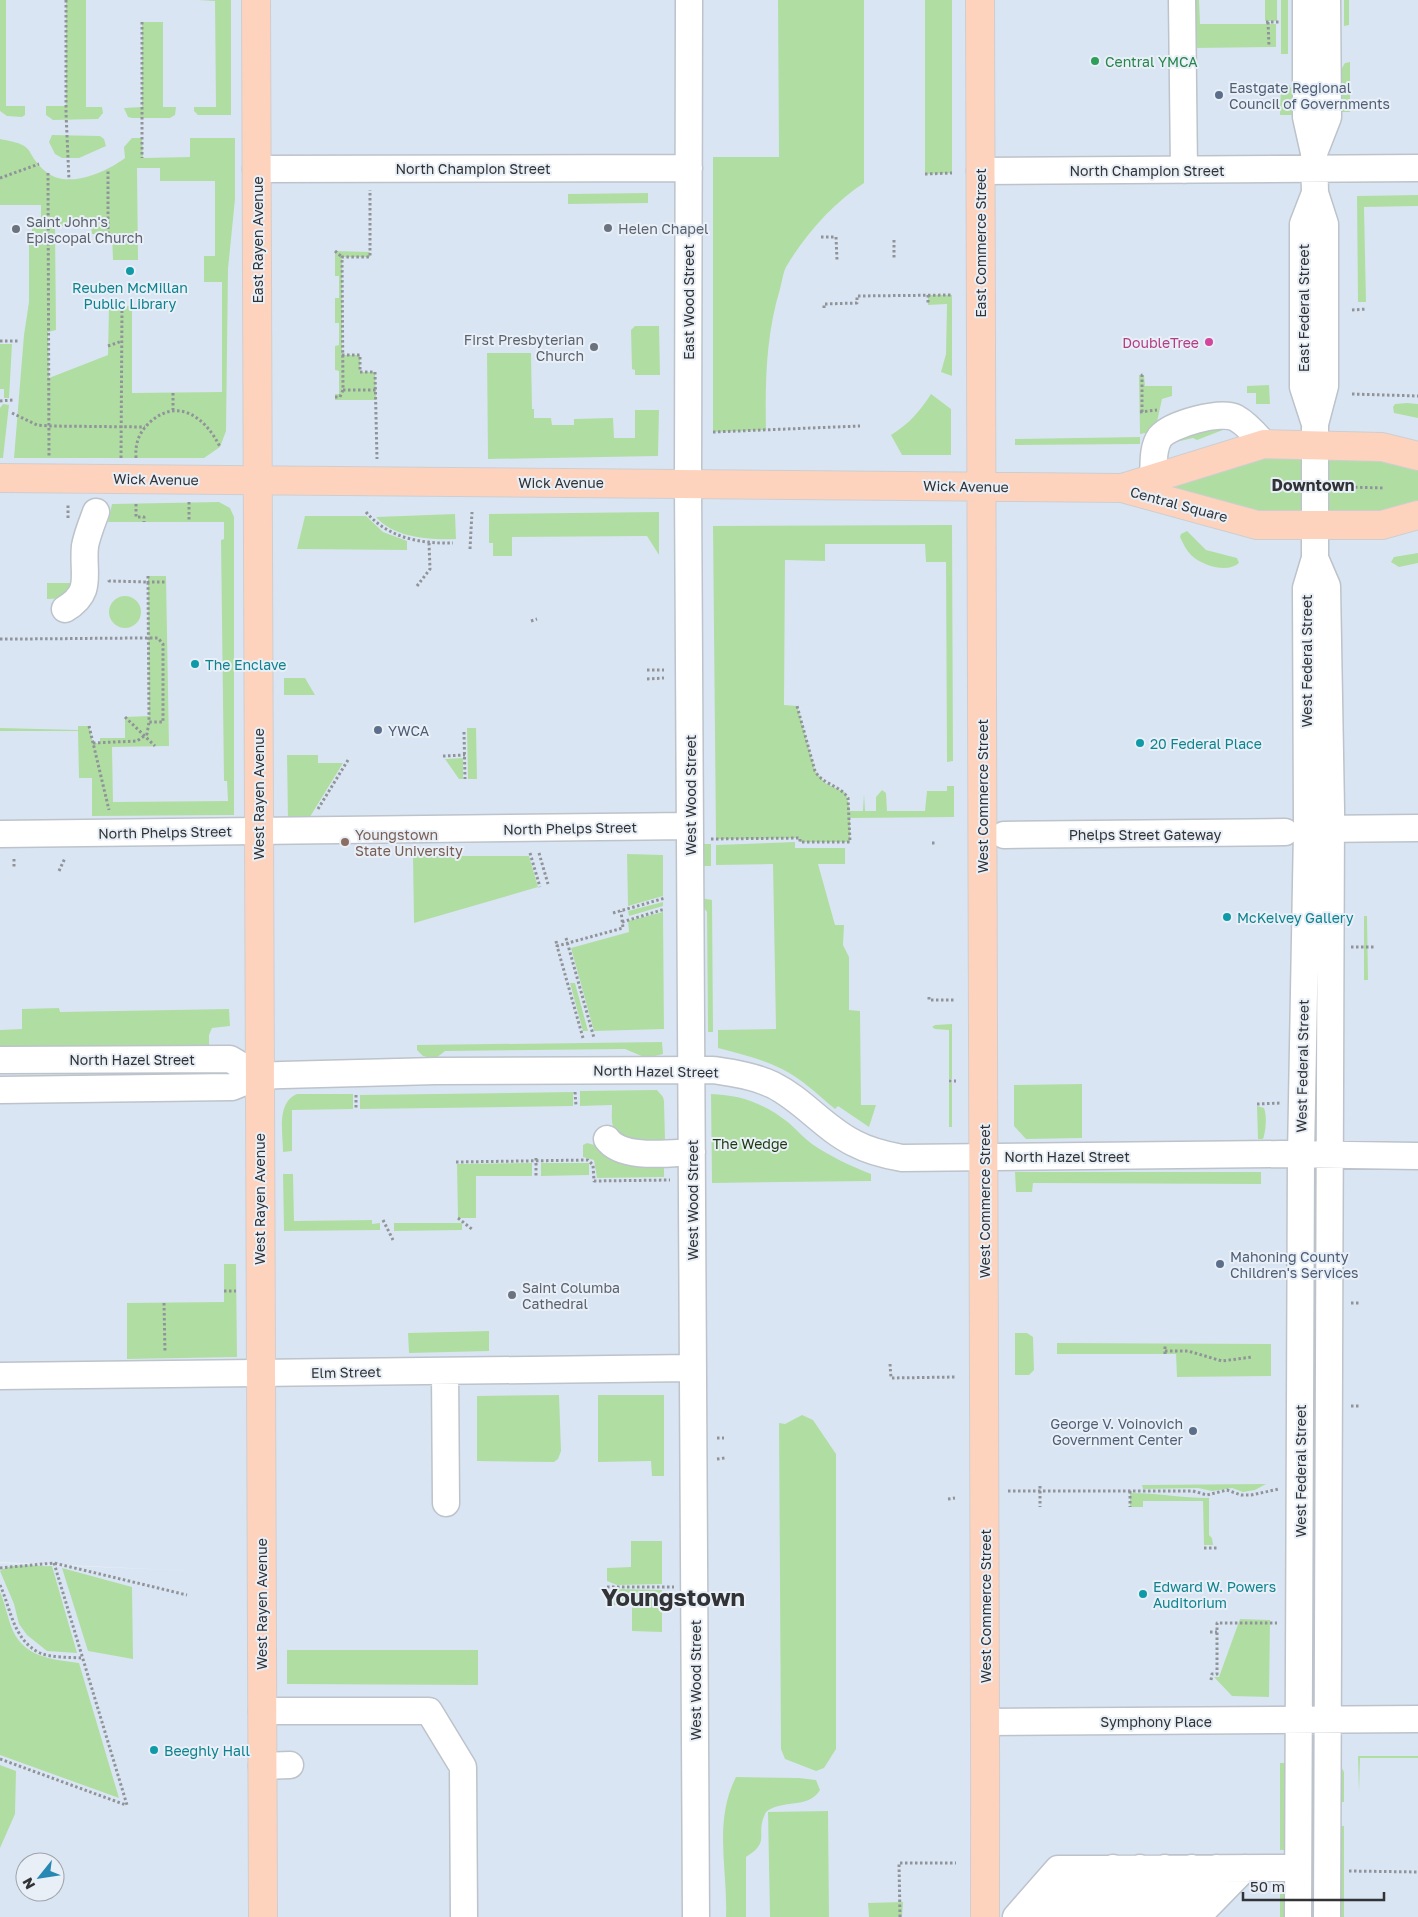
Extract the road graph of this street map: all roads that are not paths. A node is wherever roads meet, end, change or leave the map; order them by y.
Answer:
1 (256, 0) edge
2 (689, 0) edge
3 (980, 0) edge
4 (1182, 0) edge
5 (1306, 0) edge
6 (1327, 0) edge
7 (689, 168) junction
8 (1418, 168) edge
9 (256, 169) junction
10 (1184, 170) junction
11 (980, 171) junction
12 (1315, 172) junction
13 (1314, 435) junction
14 (1264, 444) junction
15 (1418, 456) edge
16 (0, 478) edge
17 (1153, 478) junction
18 (257, 480) junction
19 (688, 484) junction
20 (982, 486) junction
21 (1122, 488) junction
22 (96, 512) dead end
23 (1418, 515) edge
24 (1315, 525) junction
25 (1315, 558) joint
26 (65, 609) dead end
27 (1418, 828) edge
28 (1307, 830) junction
29 (258, 831) junction
30 (690, 832) junction
31 (0, 834) edge
32 (1004, 835) dead end
33 (0, 1060) edge
34 (692, 1069) junction
35 (259, 1076) junction
36 (0, 1090) edge
37 (607, 1139) dead end
38 (692, 1152) junction
39 (1301, 1155) junction
40 (1329, 1155) junction
41 (1418, 1156) edge
42 (984, 1157) junction
43 (693, 1368) junction
44 (444, 1371) junction
45 (260, 1373) junction
46 (0, 1376) edge
47 (446, 1503) dead end
48 (262, 1711) junction
49 (1418, 1719) edge
50 (1299, 1720) junction
51 (1328, 1720) junction
52 (985, 1722) junction
53 (290, 1765) dead end
54 (262, 1766) junction
55 (1101, 1868) junction
56 (1140, 1868) junction
57 (1165, 1868) junction
58 (1204, 1868) junction
59 (1245, 1868) junction
60 (1298, 1868) junction
61 (263, 1917) edge
62 (464, 1917) edge
63 (696, 1917) edge
64 (985, 1917) edge
65 (1016, 1917) edge
66 (1044, 1917) edge
67 (1068, 1917) edge
68 (1093, 1917) edge
69 (1119, 1917) edge
70 (1146, 1917) edge
71 (1171, 1917) edge
72 (1197, 1917) edge
73 (1298, 1917) edge
74 (1327, 1917) edge

1 - 9 main road, East Rayen Avenue
2 - 7 street, East Wood Street
3 - 11 main road, East Commerce Street
4 - 10 street
5 - 12 street
6 - 12 street, East Federal Street
7 - 9 street, North Champion Street
7 - 19 street, East Wood Street
8 - 12 street, North Champion Street
9 - 18 main road, East Rayen Avenue
10 - 11 street, North Champion Street
10 - 12 street, North Champion Street
11 - 20 main road, East Commerce Street
12 - 13 street, East Federal Street
13 - 14 main road, Central Square
13 - 15 main road, Central Square
13 - 24 street, East Federal Street
14 - 17 main road, Central Square
14 - 17 street
16 - 18 main road, Wick Avenue
17 - 21 main road, Central Square
18 - 19 main road, Wick Avenue
18 - 29 main road, West Rayen Avenue
19 - 20 main road, Wick Avenue
19 - 30 street, West Wood Street
20 - 21 main road, Wick Avenue
20 - 42 main road, West Commerce Street
21 - 24 main road, Central Square
22 - 26 street
23 - 24 main road, Central Square
24 - 25 street, East Federal Street
25 - 28 street, West Federal Street
27 - 28 street, Phelps Street Gateway
28 - 32 street, Phelps Street Gateway
28 - 39 street, West Federal Street
28 - 40 street, West Federal Street
29 - 30 street, North Phelps Street
29 - 31 street, North Phelps Street
29 - 35 main road, West Rayen Avenue
30 - 34 street, West Wood Street
33 - 35 street, North Hazel Street
34 - 35 street, North Hazel Street
34 - 38 street, West Wood Street
34 - 42 street, North Hazel Street
35 - 36 street, North Hazel Street
35 - 45 main road, West Rayen Avenue
37 - 38 street
38 - 43 street, West Wood Street
39 - 40 street, North Hazel Street
39 - 42 street, North Hazel Street
39 - 50 street, West Federal Street
40 - 41 street, North Hazel Street
40 - 51 street, West Federal Street
42 - 52 main road, West Commerce Street
43 - 44 street, Elm Street
43 - 63 street, West Wood Street
44 - 45 street, Elm Street
44 - 47 street
45 - 46 street, Elm Street
45 - 48 main road, West Rayen Avenue
48 - 54 main road, West Rayen Avenue
48 - 62 street
49 - 51 street, Symphony Place
50 - 51 street, Symphony Place
50 - 52 street, Symphony Place
50 - 60 street, West Federal Street
51 - 74 street, West Federal Street
52 - 64 main road, West Commerce Street
53 - 54 street
54 - 61 main road, West Rayen Avenue
55 - 56 street
55 - 65 street
55 - 66 street
55 - 67 street
56 - 57 street
56 - 68 street
57 - 58 street
57 - 69 street
58 - 59 street
58 - 70 street
58 - 71 street
59 - 60 street
59 - 72 street
60 - 73 street, West Federal Street

